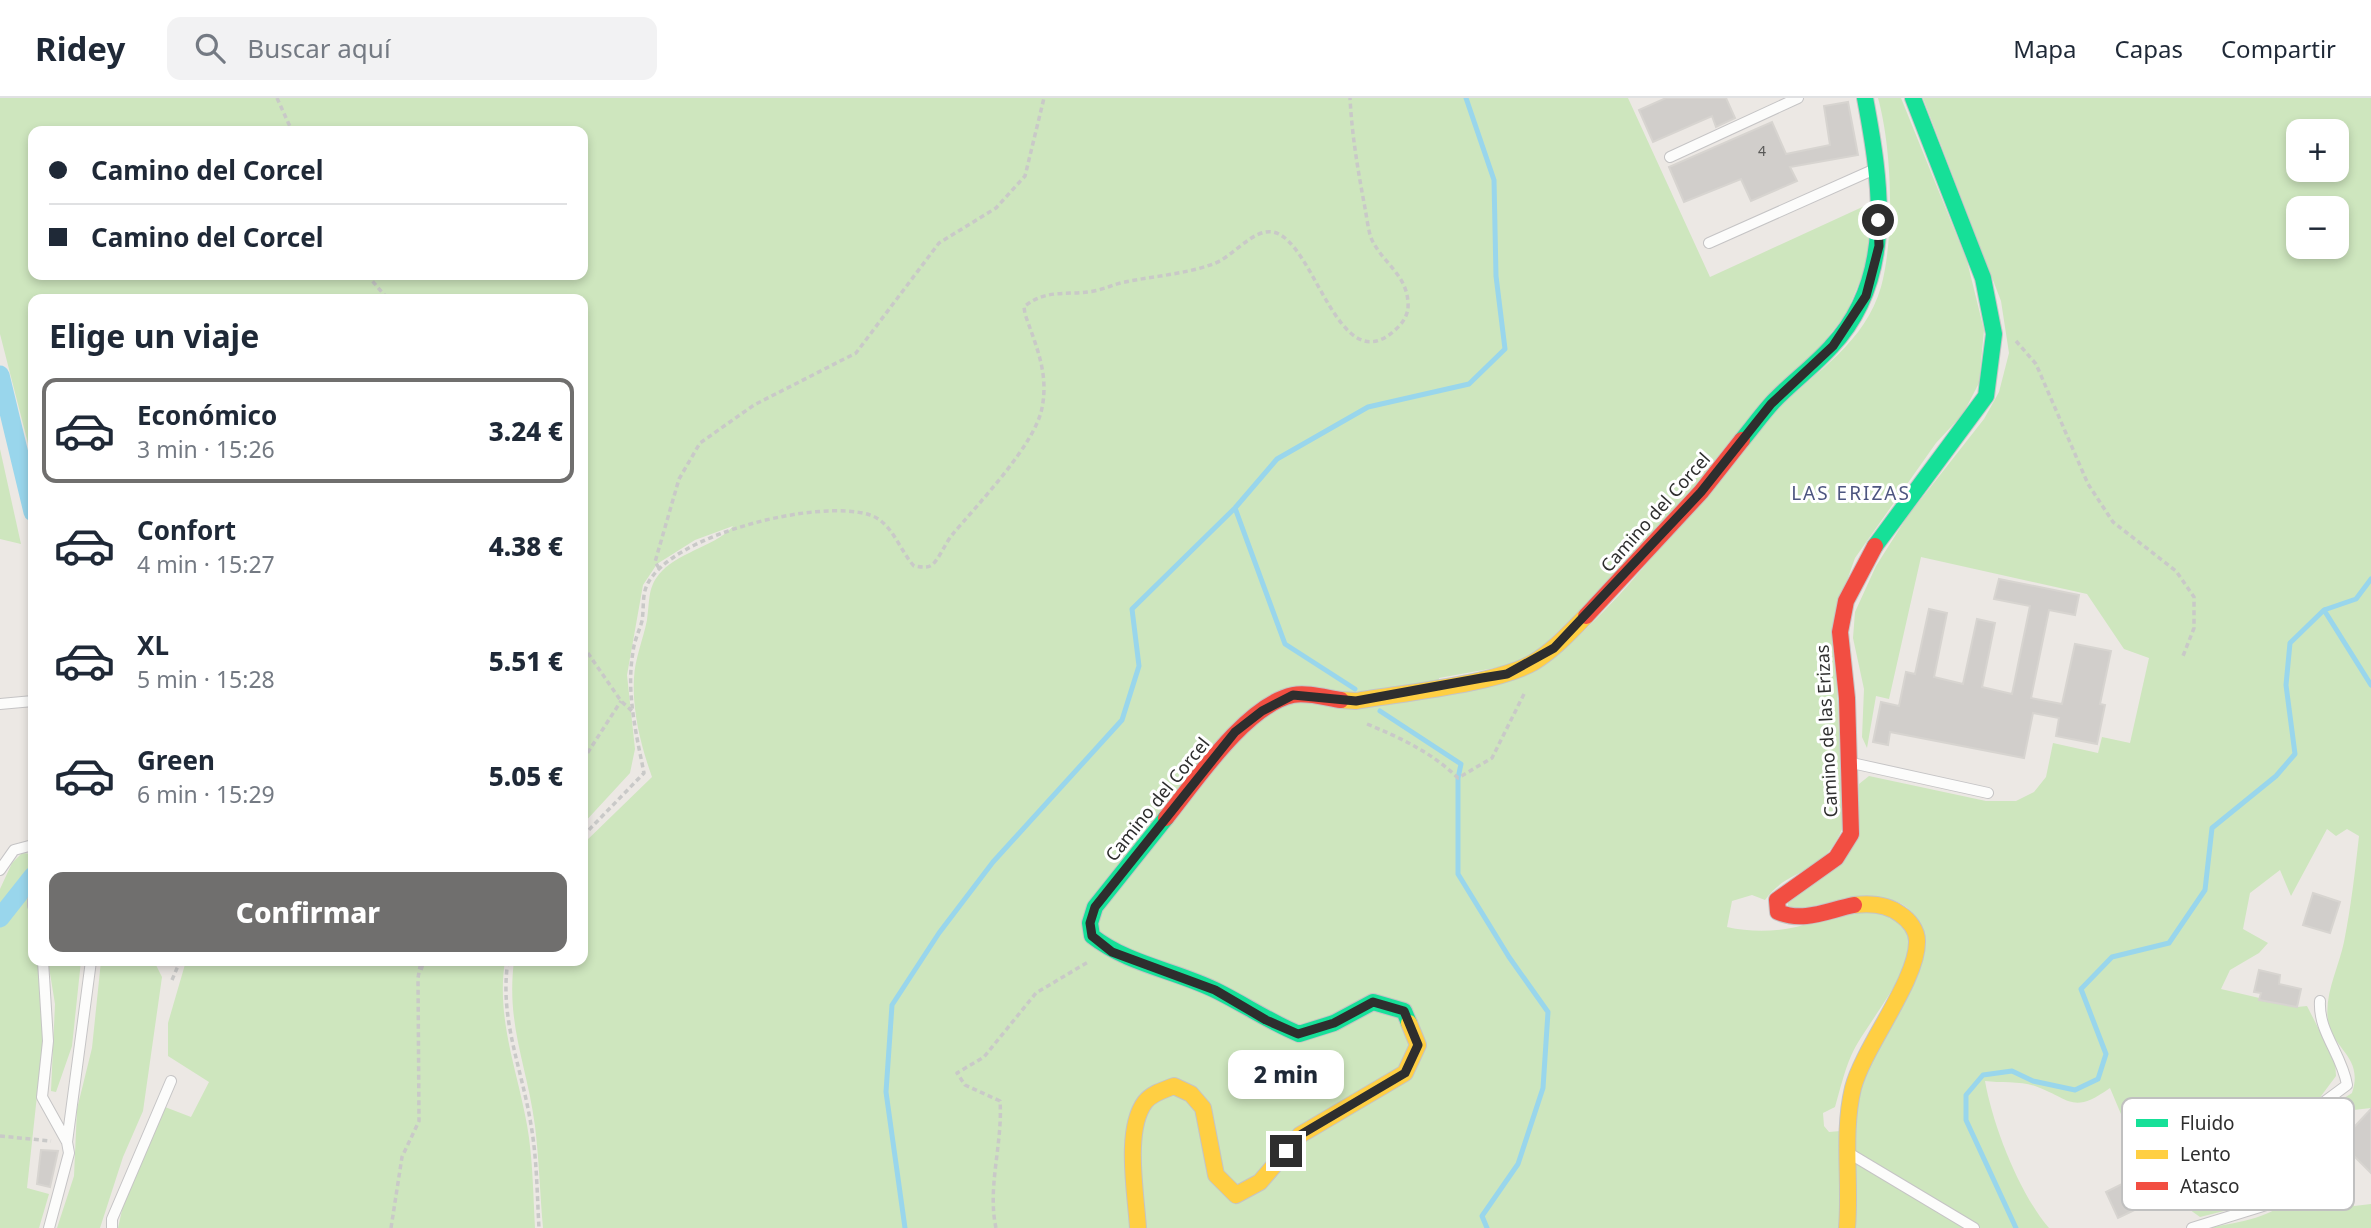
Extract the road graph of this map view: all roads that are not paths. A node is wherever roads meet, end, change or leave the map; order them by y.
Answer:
1 (1798, 98) edge
2 (1865, 98) edge
3 (1913, 98) edge
4 (1670, 157) dead end
5 (1878, 169) junction
6 (1709, 243) dead end
7 (28, 701) edge
8 (0, 704) edge
9 (1850, 762) junction
10 (1987, 793) dead end
11 (28, 849) edge
12 (0, 870) edge
13 (43, 966) edge
14 (90, 966) edge
15 (2320, 1001) dead end
16 (171, 1082) dead end
17 (2329, 1098) edge
18 (67, 1142) junction
19 (1847, 1152) junction
20 (2250, 1210) edge
21 (49, 1228) edge
22 (112, 1228) edge
23 (1139, 1228) edge
24 (1847, 1228) edge
25 (1974, 1228) edge
26 (2192, 1228) edge

1 - 4 lane
2 - 5 street, Camino del Corcel
3 - 9 street, Camino de las Erizas
5 - 6 lane
5 - 23 street, Camino del Corcel
7 - 8 lane
9 - 10 lane
9 - 19 street, Camino de las Erizas
11 - 12 lane
13 - 18 lane
14 - 18 lane
15 - 17 lane
16 - 22 lane
18 - 21 lane
19 - 24 street
19 - 25 lane
20 - 26 lane

